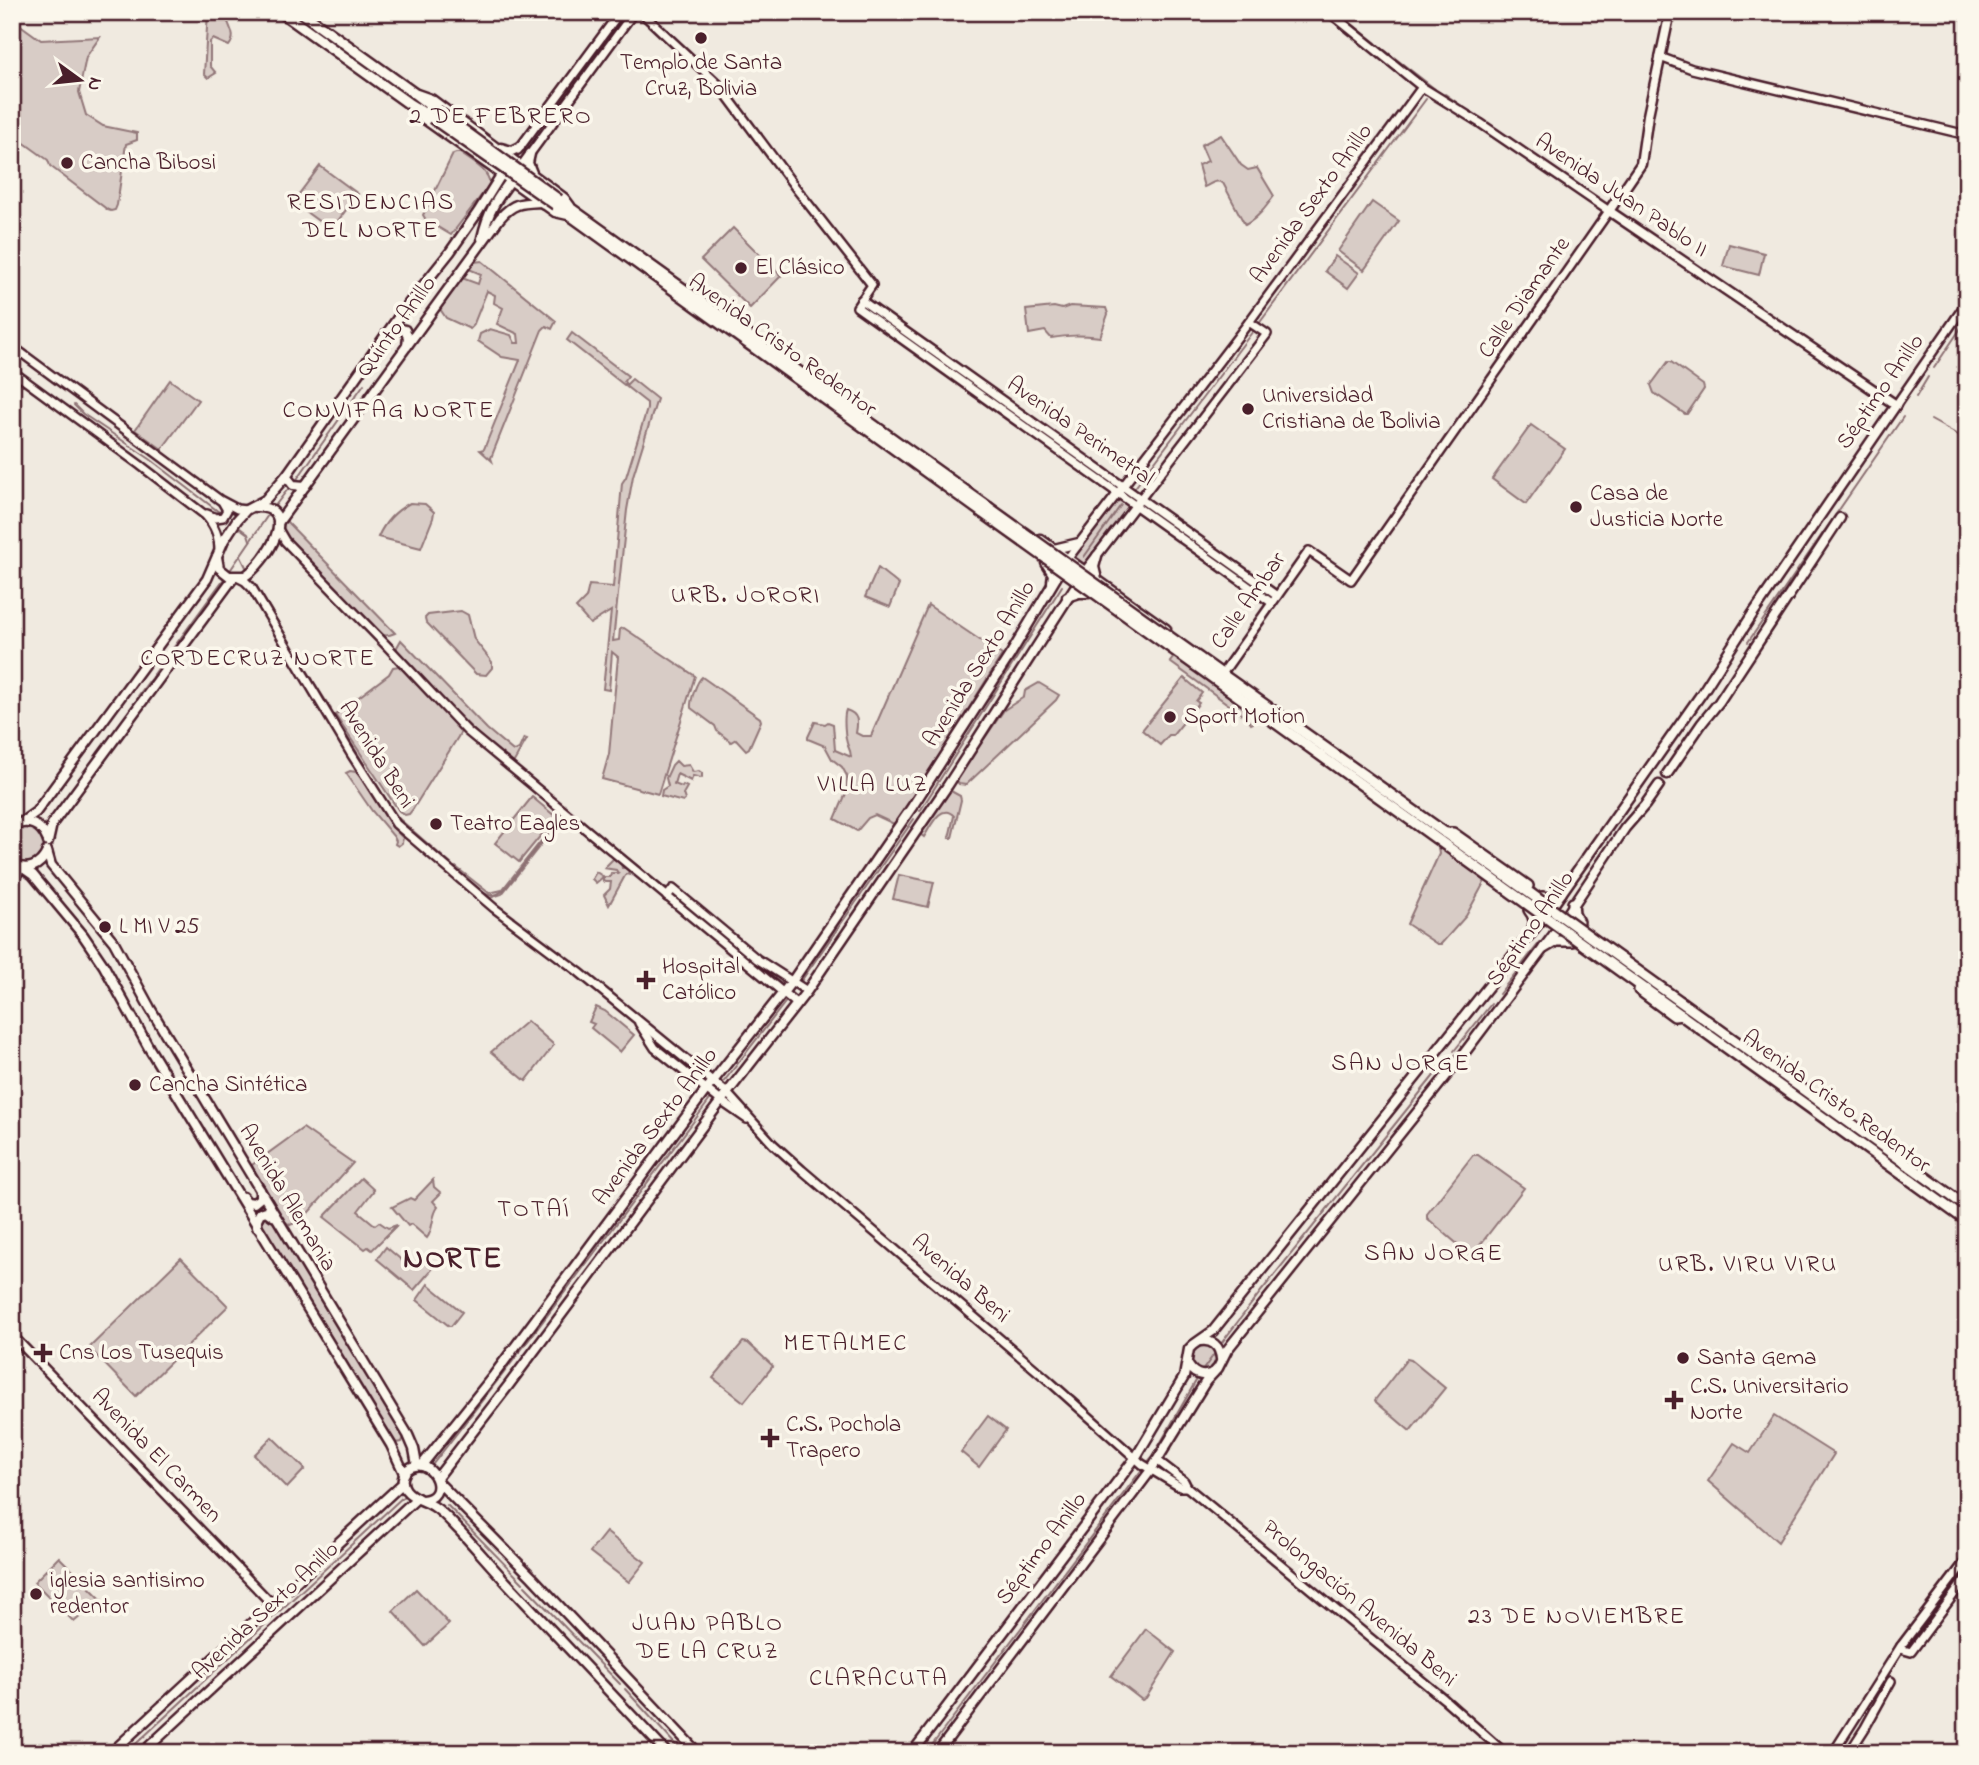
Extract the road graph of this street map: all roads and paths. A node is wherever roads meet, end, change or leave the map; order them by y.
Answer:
1 (281, 12) edge
2 (301, 12) edge
3 (621, 12) edge
4 (634, 12) edge
5 (641, 12) edge
6 (1329, 12) edge
7 (1670, 12) edge
8 (1660, 57) junction
9 (1422, 86) junction
10 (415, 94) junction
11 (408, 103) junction
12 (434, 114) junction
13 (1967, 135) edge
14 (492, 144) junction
15 (520, 148) junction
16 (530, 154) junction
17 (482, 159) junction
18 (511, 159) junction
19 (521, 166) junction
20 (501, 173) junction
21 (534, 176) junction
22 (511, 180) junction
23 (495, 185) junction
24 (524, 189) junction
25 (542, 202) junction
26 (1611, 208) junction
27 (570, 211) junction
28 (481, 245) junction
29 (1967, 302) edge
30 (402, 312) junction
31 (1249, 322) junction
32 (422, 326) junction
33 (388, 332) junction
34 (12, 346) edge
35 (407, 346) junction
36 (12, 371) edge
37 (1896, 405) junction
38 (286, 476) junction
39 (305, 486) junction
40 (170, 487) junction
41 (1120, 489) junction
42 (220, 500) junction
43 (1138, 502) junction
44 (976, 503) junction
45 (1827, 505) junction
46 (249, 509) junction
47 (278, 526) junction
48 (1079, 543) junction
49 (272, 545) junction
50 (288, 545) junction
51 (1054, 549) junction
52 (1308, 551) joint
53 (218, 553) junction
54 (1097, 556) junction
55 (1068, 558) junction
56 (1046, 563) junction
57 (1085, 571) junction
58 (1059, 572) junction
59 (251, 573) junction
60 (236, 578) junction
61 (1097, 579) junction
62 (1052, 584) junction
63 (1076, 584) junction
64 (252, 588) junction
65 (1089, 593) junction
66 (1067, 597) junction
67 (1274, 599) junction
68 (1217, 674) junction
69 (1702, 693) junction
70 (1719, 702) junction
71 (1689, 712) junction
72 (1702, 723) junction
73 (1667, 774) joint
74 (1659, 785) joint
75 (912, 807) junction
76 (927, 817) junction
77 (906, 818) junction
78 (16, 823) edge
79 (919, 828) junction
80 (1442, 837) junction
81 (48, 846) junction
82 (12, 864) edge
83 (22, 868) junction
84 (12, 880) edge
85 (68, 884) junction
86 (1561, 893) junction
87 (667, 897) junction
88 (52, 898) junction
89 (1547, 901) junction
90 (1573, 903) joint
91 (1533, 908) junction
92 (1572, 919) junction
93 (1560, 932) junction
94 (1531, 933) junction
95 (1572, 941) junction
96 (1544, 948) junction
97 (794, 981) junction
98 (805, 990) junction
99 (785, 995) junction
100 (796, 1003) junction
101 (1685, 1011) junction
102 (634, 1017) junction
103 (1762, 1073) junction
104 (714, 1083) junction
105 (708, 1091) junction
106 (726, 1093) junction
107 (720, 1101) junction
108 (1824, 1104) junction
109 (1810, 1107) junction
110 (1855, 1127) junction
111 (760, 1128) junction
112 (225, 1173) junction
113 (260, 1190) junction
114 (1967, 1207) edge
115 (1967, 1221) edge
116 (257, 1227) junction
117 (284, 1229) junction
118 (603, 1243) junction
119 (12, 1335) edge
120 (1197, 1342) junction
121 (1220, 1353) junction
122 (1186, 1359) junction
123 (1216, 1371) junction
124 (408, 1435) junction
125 (391, 1445) junction
126 (1158, 1461) junction
127 (419, 1465) junction
128 (1144, 1465) junction
129 (404, 1473) junction
130 (437, 1480) junction
131 (402, 1483) junction
132 (1187, 1488) junction
133 (419, 1499) junction
134 (1967, 1559) edge
135 (1967, 1577) edge
136 (272, 1604) junction
137 (1901, 1646) junction
138 (1891, 1681) dead end
139 (111, 1753) edge
140 (142, 1753) edge
141 (667, 1753) edge
142 (698, 1753) edge
143 (912, 1753) edge
144 (937, 1753) edge
145 (1505, 1753) edge
146 (1833, 1753) edge
147 (1849, 1753) edge

1 - 11 main road, Avenida Cristo Redentor
2 - 10 main road, Avenida Cristo Redentor
3 - 15 street, Quinto Anillo
4 - 16 street, Quinto Anillo
5 - 41 street, Avenida Perimetral
6 - 9 street, Avenida Juan Pablo II
7 - 8 main road, Calle Diamante
8 - 13 street
8 - 26 main road, Calle Diamante
9 - 26 street, Avenida Juan Pablo II
9 - 31 street, Avenida Sexto Anillo
10 - 12 main road, Avenida Cristo Redentor
10 - 14 main road, Avenida Cristo Redentor
11 - 12 main road, Avenida Cristo Redentor
11 - 17 main road, Avenida Cristo Redentor
12 - 27 main road, Avenida Cristo Redentor, bridge
14 - 15 main road
14 - 17 main road
14 - 18 main road, Avenida Cristo Redentor
15 - 18 street, Quinto Anillo
16 - 19 street, Quinto Anillo
16 - 21 main road
17 - 20 main road, Avenida Cristo Redentor
17 - 23 main road
18 - 19 main road, Avenida Cristo Redentor
18 - 20 main road, Quinto Anillo
19 - 21 main road, Avenida Cristo Redentor
19 - 22 main road, Quinto Anillo
20 - 22 main road, Avenida Cristo Redentor
20 - 23 main road, Quinto Anillo
21 - 24 main road
21 - 27 main road, Avenida Cristo Redentor
22 - 24 main road, Avenida Cristo Redentor
22 - 28 main road, Quinto Anillo
23 - 30 main road, Quinto Anillo
24 - 25 main road, Avenida Cristo Redentor
25 - 27 main road, Avenida Cristo Redentor
25 - 28 main road
26 - 37 main road, Avenida Juan Pablo II
26 - 52 street, Calle Diamante
27 - 44 main road, Avenida Cristo Redentor
28 - 32 main road, Quinto Anillo
29 - 37 street, Séptimo Anillo
30 - 32 main road
30 - 33 main road, Quinto Anillo
31 - 41 street, Avenida Sexto Anillo
31 - 43 street
32 - 35 main road, Quinto Anillo
33 - 35 main road
33 - 38 main road, Quinto Anillo
34 - 42 street
35 - 39 main road, Quinto Anillo
36 - 40 street
37 - 45 main road, Séptimo Anillo
38 - 39 main road
38 - 46 main road, Quinto Anillo
39 - 47 main road, Quinto Anillo
40 - 42 street
40 - 53 street
41 - 43 street, Avenida Perimetral
41 - 48 street, Avenida Sexto Anillo
42 - 46 street
43 - 54 street
43 - 67 street, Avenida Perimetral
44 - 51 main road, Avenida Cristo Redentor
44 - 56 main road, Avenida Cristo Redentor
44 - 68 main road, Avenida Cristo Redentor, bridge
45 - 69 main road, Séptimo Anillo
45 - 70 main road, Séptimo Anillo
46 - 47 main road
46 - 53 main road, Quinto Anillo
47 - 49 main road, Quinto Anillo
47 - 50 street
48 - 51 main road
48 - 55 street, Avenida Sexto Anillo
49 - 50 street
49 - 59 main road, Quinto Anillo
50 - 87 street
51 - 55 main road, Avenida Cristo Redentor
51 - 56 main road
52 - 67 street, Calle Ambar
53 - 60 main road
53 - 78 main road, Quinto Anillo
54 - 57 street
54 - 61 main road
55 - 57 main road, Avenida Cristo Redentor
55 - 58 main road, Avenida Sexto Anillo
56 - 58 main road, Avenida Cristo Redentor
56 - 62 main road
57 - 61 main road, Avenida Cristo Redentor
57 - 63 main road
58 - 62 main road, Avenida Sexto Anillo
58 - 63 main road, Avenida Cristo Redentor
59 - 60 main road
59 - 64 street, Avenida Beni
60 - 64 street, Avenida Beni
60 - 81 main road
61 - 65 main road
61 - 68 main road, Avenida Cristo Redentor
62 - 75 main road, Avenida Sexto Anillo
63 - 65 main road, Avenida Cristo Redentor
63 - 66 main road, Avenida Sexto Anillo
64 - 102 street, Avenida Beni
65 - 66 main road
65 - 68 main road, Avenida Cristo Redentor
66 - 76 main road, Avenida Sexto Anillo
67 - 68 street, Calle Ambar
68 - 80 main road, Avenida Cristo Redentor
69 - 70 main road
69 - 71 main road, Séptimo Anillo
70 - 72 main road, Séptimo Anillo
71 - 72 main road
71 - 86 main road, Séptimo Anillo
72 - 73 main road, Séptimo Anillo
73 - 74 street, Séptimo Anillo
74 - 90 main road, Séptimo Anillo
75 - 76 main road
75 - 77 main road, Avenida Sexto Anillo
76 - 79 main road, Avenida Sexto Anillo
77 - 79 main road
77 - 97 main road, Avenida Sexto Anillo
78 - 81 main road
79 - 98 main road, Avenida Sexto Anillo
80 - 89 main road, Avenida Cristo Redentor
80 - 91 main road, Avenida Cristo Redentor
80 - 91 main road, Avenida Cristo Redentor
81 - 83 main road
81 - 85 main road, Avenida Alemania
82 - 83 main road
83 - 84 main road
83 - 88 main road, Avenida Alemania
85 - 88 main road
85 - 113 main road, Avenida Alemania
86 - 89 main road, Séptimo Anillo
86 - 89 main road
87 - 97 street
87 - 99 street
88 - 112 main road, Avenida Alemania
89 - 91 main road
89 - 92 main road, Avenida Cristo Redentor
90 - 92 main road
91 - 93 main road, Avenida Cristo Redentor
91 - 94 main road, Séptimo Anillo
91 - 94 main road
91 - 101 main road, Avenida Cristo Redentor, bridge
92 - 93 main road
92 - 101 main road, Avenida Cristo Redentor
93 - 95 main road, Avenida Cristo Redentor
93 - 96 main road, Séptimo Anillo
94 - 120 main road, Séptimo Anillo
95 - 96 main road
95 - 101 main road, Avenida Cristo Redentor
96 - 121 main road, Séptimo Anillo
97 - 98 street
97 - 99 main road, Avenida Sexto Anillo
98 - 100 main road, Avenida Sexto Anillo
99 - 100 street
99 - 104 main road, Avenida Sexto Anillo
100 - 106 main road, Avenida Sexto Anillo
101 - 103 main road, Avenida Cristo Redentor
101 - 108 main road, Avenida Cristo Redentor
102 - 104 street, Avenida Beni
102 - 105 street, Avenida Beni
103 - 108 main road
103 - 109 main road, Avenida Cristo Redentor
104 - 105 main road, Avenida Sexto Anillo
104 - 106 street, Avenida Beni
105 - 107 street, Avenida Beni
105 - 118 main road, Avenida Sexto Anillo
106 - 107 main road, Avenida Sexto Anillo
106 - 111 street, Avenida Beni
107 - 111 street, Avenida Beni
107 - 118 main road, Avenida Sexto Anillo
108 - 110 main road, Avenida Cristo Redentor
109 - 110 main road
109 - 115 main road, Avenida Cristo Redentor
110 - 114 main road, Avenida Cristo Redentor
111 - 128 street, Avenida Beni
112 - 113 main road
112 - 116 main road, Avenida Alemania
113 - 117 main road, Avenida Alemania
116 - 117 main road
116 - 125 main road, Avenida Alemania
117 - 124 main road, Avenida Alemania
118 - 127 main road, Avenida Sexto Anillo
118 - 130 main road, Avenida Sexto Anillo
119 - 136 street, Avenida El Carmen
120 - 121 main road
120 - 122 main road
121 - 123 main road
122 - 123 main road
122 - 128 main road, Séptimo Anillo
123 - 126 main road, Séptimo Anillo
124 - 125 main road
124 - 127 main road, Avenida Alemania
125 - 129 main road, Avenida Alemania
126 - 128 main road, Séptimo Anillo
126 - 132 street, Prolongación Avenida Beni
127 - 129 main road
127 - 130 main road
128 - 132 street, Prolongación Avenida Beni
128 - 143 main road, Séptimo Anillo
128 - 144 main road, Séptimo Anillo
129 - 131 main road
130 - 133 main road
130 - 142 main road
131 - 133 main road
131 - 136 main road, Avenida Sexto Anillo
132 - 145 street, Prolongación Avenida Beni
133 - 140 main road, Avenida Sexto Anillo
133 - 141 main road
134 - 137 street
135 - 137 street
136 - 139 main road, Avenida Sexto Anillo
137 - 146 street
138 - 147 street

